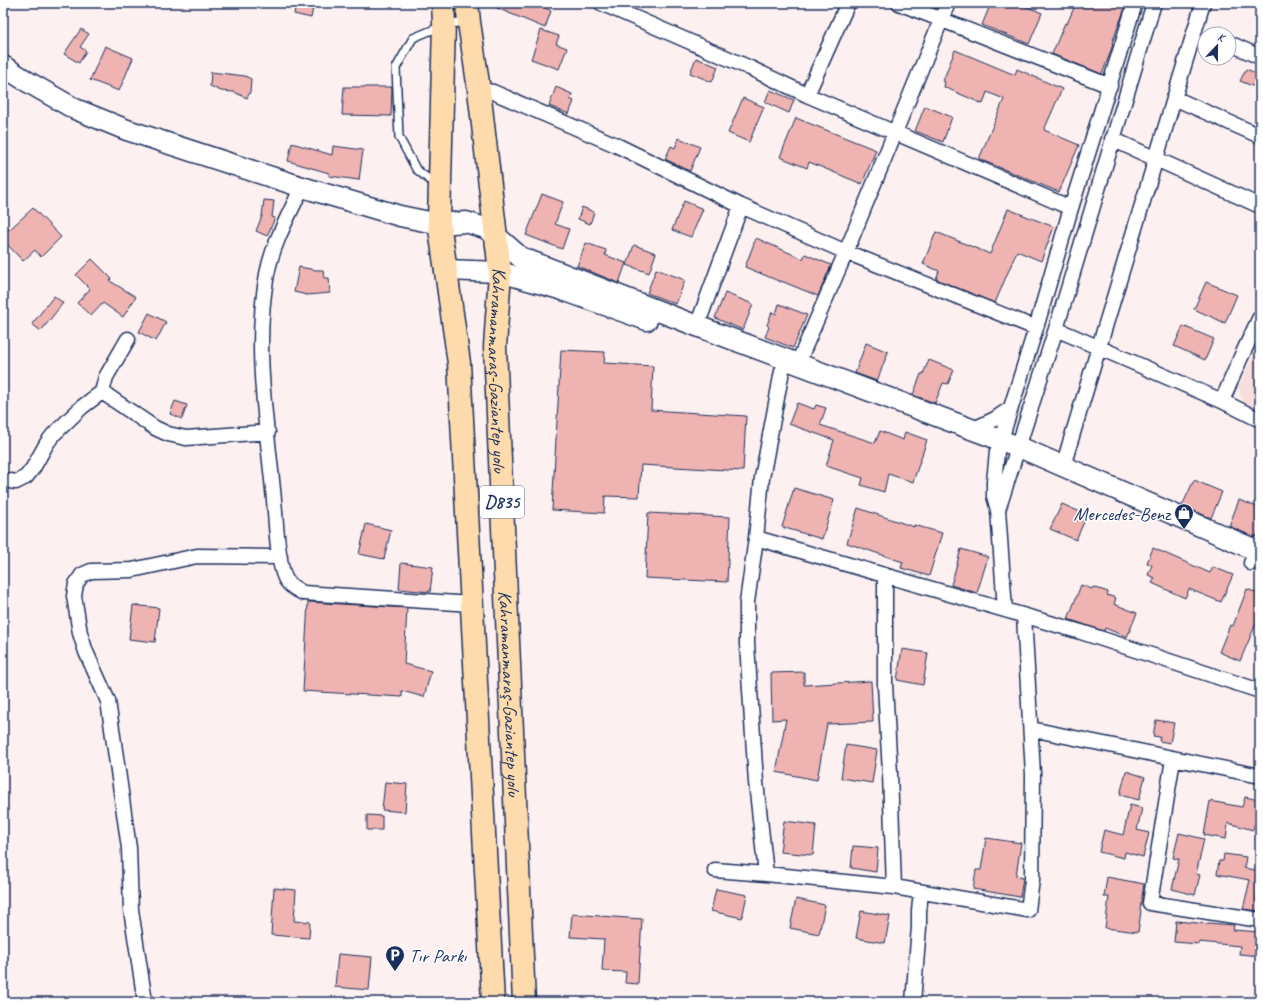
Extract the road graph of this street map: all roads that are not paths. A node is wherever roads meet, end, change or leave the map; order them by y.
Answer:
1 (443, 3) edge
2 (601, 3) edge
3 (848, 3) edge
4 (899, 3) edge
5 (948, 3) edge
6 (1135, 3) edge
7 (1154, 3) edge
8 (1203, 3) edge
9 (468, 13) edge
10 (941, 20) junction
11 (444, 25) junction
12 (1202, 26) edge
13 (1197, 43) edge
14 (1237, 47) edge
15 (1260, 57) edge
16 (3, 66) edge
17 (1110, 86) junction
18 (479, 90) junction
19 (807, 95) junction
20 (1174, 98) junction
21 (895, 132) junction
22 (1260, 136) edge
23 (1112, 139) junction
24 (1156, 158) junction
25 (302, 187) junction
26 (440, 188) junction
27 (741, 206) junction
28 (1260, 206) edge
29 (1071, 208) junction
30 (439, 224) junction
31 (496, 236) junction
32 (846, 252) junction
33 (445, 270) junction
34 (500, 272) junction
35 (1260, 317) edge
36 (665, 320) junction
37 (697, 326) junction
38 (1036, 328) junction
39 (1056, 329) junction
40 (128, 339) dead end
41 (1098, 346) junction
42 (790, 367) junction
43 (102, 392) junction
44 (1222, 401) junction
45 (1011, 408) junction
46 (1260, 420) edge
47 (974, 430) junction
48 (268, 432) junction
49 (1008, 450) junction
50 (1063, 466) junction
51 (3, 480) edge
52 (998, 510) junction
53 (756, 538) junction
54 (1257, 555) edge
55 (280, 557) junction
56 (885, 575) junction
57 (472, 604) junction
58 (1005, 610) junction
59 (1024, 616) junction
60 (1260, 691) edge
61 (1031, 729) junction
62 (1173, 759) junction
63 (1260, 776) edge
64 (715, 870) dead end
65 (766, 874) junction
66 (894, 887) junction
67 (922, 892) junction
68 (1260, 920) edge
69 (145, 1002) edge
70 (493, 1002) edge
71 (524, 1002) edge
72 (913, 1002) edge

1 - 11 highway, Kahramanmaraş-Gaziantep yolu / D835
2 - 19 street
3 - 19 street
4 - 10 street
5 - 10 street
6 - 17 street
7 - 23 street
8 - 12 street
9 - 11 lane
9 - 18 highway, Kahramanmaraş-Gaziantep yolu / D835
10 - 17 street
10 - 21 street
11 - 26 highway, Kahramanmaraş-Gaziantep yolu / D835
11 - 26 lane
13 - 20 street
14 - 15 street
16 - 25 street
17 - 29 street
18 - 27 street
18 - 31 highway, Kahramanmaraş-Gaziantep yolu / D835
19 - 21 street
20 - 22 street
20 - 24 street
21 - 29 street
21 - 32 street
23 - 24 street
23 - 39 street
24 - 28 street
24 - 41 street
25 - 30 street
25 - 48 street
26 - 30 highway, Kahramanmaraş-Gaziantep yolu / D835
27 - 32 street
27 - 37 street
29 - 38 street
30 - 31 street
30 - 33 highway, Kahramanmaraş-Gaziantep yolu / D835
31 - 34 highway, Kahramanmaraş-Gaziantep yolu / D835
31 - 36 street
32 - 38 street
32 - 42 street
33 - 34 street
33 - 57 highway, Kahramanmaraş-Gaziantep yolu / D835
34 - 36 street
34 - 71 highway, Kahramanmaraş-Gaziantep yolu / D835
35 - 44 street
36 - 37 street
36 - 42 street
37 - 42 street
38 - 45 street
39 - 41 street
39 - 49 street
40 - 43 street
41 - 44 street
41 - 50 street
42 - 47 street
42 - 49 street
42 - 53 street
43 - 48 street
43 - 51 street
44 - 46 street
45 - 47 street
45 - 49 street
47 - 49 street
48 - 55 street
49 - 50 street
49 - 52 street
49 - 52 street
49 - 54 street
50 - 54 street
52 - 58 street
53 - 56 street
53 - 65 street
55 - 57 street
55 - 69 street
56 - 58 street
56 - 66 street
57 - 70 highway, Kahramanmaraş-Gaziantep yolu / D835
58 - 59 street
59 - 60 street
59 - 61 street
61 - 62 street
61 - 67 street
62 - 63 street
62 - 68 street
64 - 65 street
65 - 66 street
66 - 67 street
67 - 72 street

